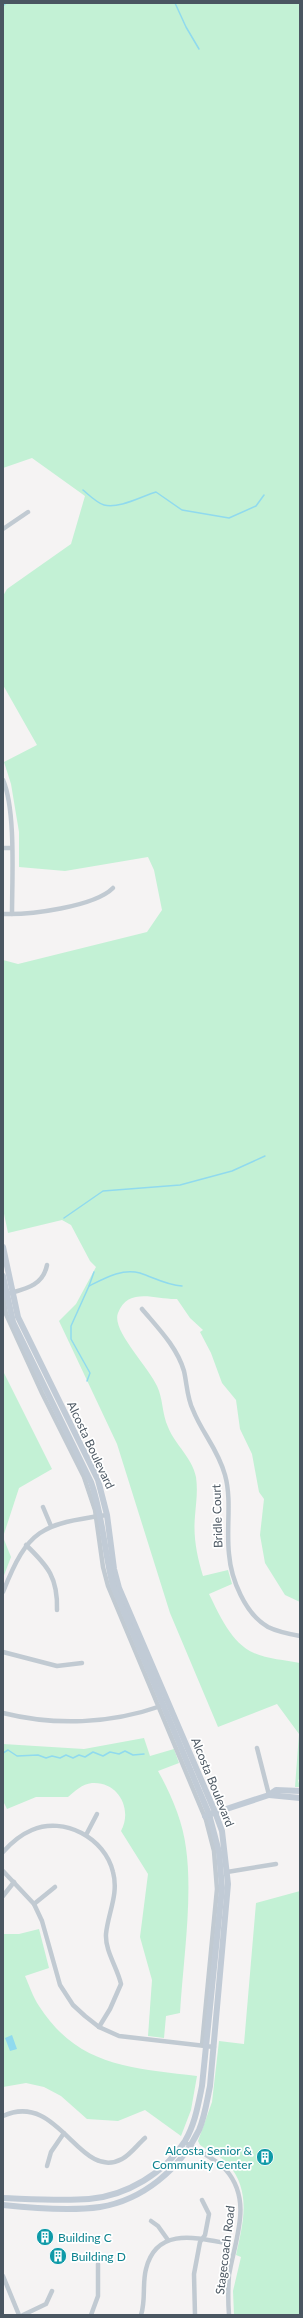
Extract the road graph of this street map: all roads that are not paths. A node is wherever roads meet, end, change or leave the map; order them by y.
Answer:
1 (28, 512) dead end
2 (3, 529) edge
3 (3, 780) edge
4 (3, 848) edge
5 (11, 848) junction
6 (113, 888) dead end
7 (3, 914) edge
8 (12, 914) junction
9 (3, 1247) edge
10 (47, 1266) dead end
11 (3, 1276) edge
12 (8, 1294) edge
13 (142, 1309) dead end
14 (43, 1507) dead end
15 (101, 1515) junction
16 (52, 1526) junction
17 (26, 1545) junction
18 (3, 1592) edge
19 (57, 1610) dead end
20 (300, 1636) edge
21 (3, 1652) edge
22 (82, 1663) dead end
23 (163, 1705) junction
24 (3, 1713) edge
25 (258, 1748) dead end
26 (300, 1791) edge
27 (269, 1795) junction
28 (300, 1798) edge
29 (97, 1814) dead end
30 (210, 1814) junction
31 (86, 1835) junction
32 (3, 1852) edge
33 (276, 1864) dead end
34 (3, 1871) edge
35 (227, 1872) junction
36 (14, 1882) junction
37 (55, 1888) dead end
38 (3, 1896) edge
39 (34, 1904) junction
40 (98, 2027) junction
41 (205, 2045) junction
42 (214, 2047) junction
43 (3, 2116) edge
44 (64, 2133) junction
45 (145, 2138) dead end
46 (184, 2141) junction
47 (190, 2145) junction
48 (47, 2166) dead end
49 (3, 2198) edge
50 (202, 2200) dead end
51 (3, 2205) edge
52 (151, 2221) dead end
53 (203, 2239) junction
54 (168, 2240) junction
55 (225, 2243) dead end
56 (98, 2264) dead end
57 (3, 2276) edge
58 (52, 2291) dead end
59 (19, 2315) edge
60 (23, 2315) edge
61 (91, 2315) edge
62 (141, 2315) edge
63 (195, 2315) edge
64 (229, 2315) edge

1 - 2 street
3 - 5 street
4 - 5 street
5 - 8 street
6 - 8 street
7 - 8 street
9 - 12 main road, Alcosta Boulevard
10 - 12 street
11 - 12 main road, Alcosta Boulevard
12 - 15 main road, Alcosta Boulevard
13 - 20 street, Bridle Court
14 - 16 street
15 - 16 street
15 - 23 main road, Alcosta Boulevard
16 - 17 street
17 - 18 street
17 - 19 street
21 - 22 street
23 - 24 street
23 - 30 main road, Alcosta Boulevard
23 - 30 street, Alcosta Boulevard
25 - 27 street
26 - 27 main road
27 - 28 main road
27 - 30 main road
29 - 31 street
30 - 35 main road, Alcosta Boulevard
30 - 41 main road, Alcosta Boulevard
31 - 32 street
31 - 40 street
33 - 35 street
34 - 36 street
35 - 42 main road, Alcosta Boulevard
36 - 38 street
36 - 39 street
37 - 39 street
39 - 40 street
40 - 41 street
41 - 42 street
41 - 46 main road, Alcosta Boulevard
42 - 47 main road, Alcosta Boulevard
43 - 44 street
44 - 45 street
44 - 48 street
46 - 47 street, Stagecoach Road
46 - 49 main road, Alcosta Boulevard
47 - 51 main road, Alcosta Boulevard
47 - 64 street, Stagecoach Road
50 - 53 street
52 - 54 street
53 - 54 street
53 - 55 street
53 - 63 street
54 - 62 street
56 - 61 street
57 - 59 street
58 - 60 street

